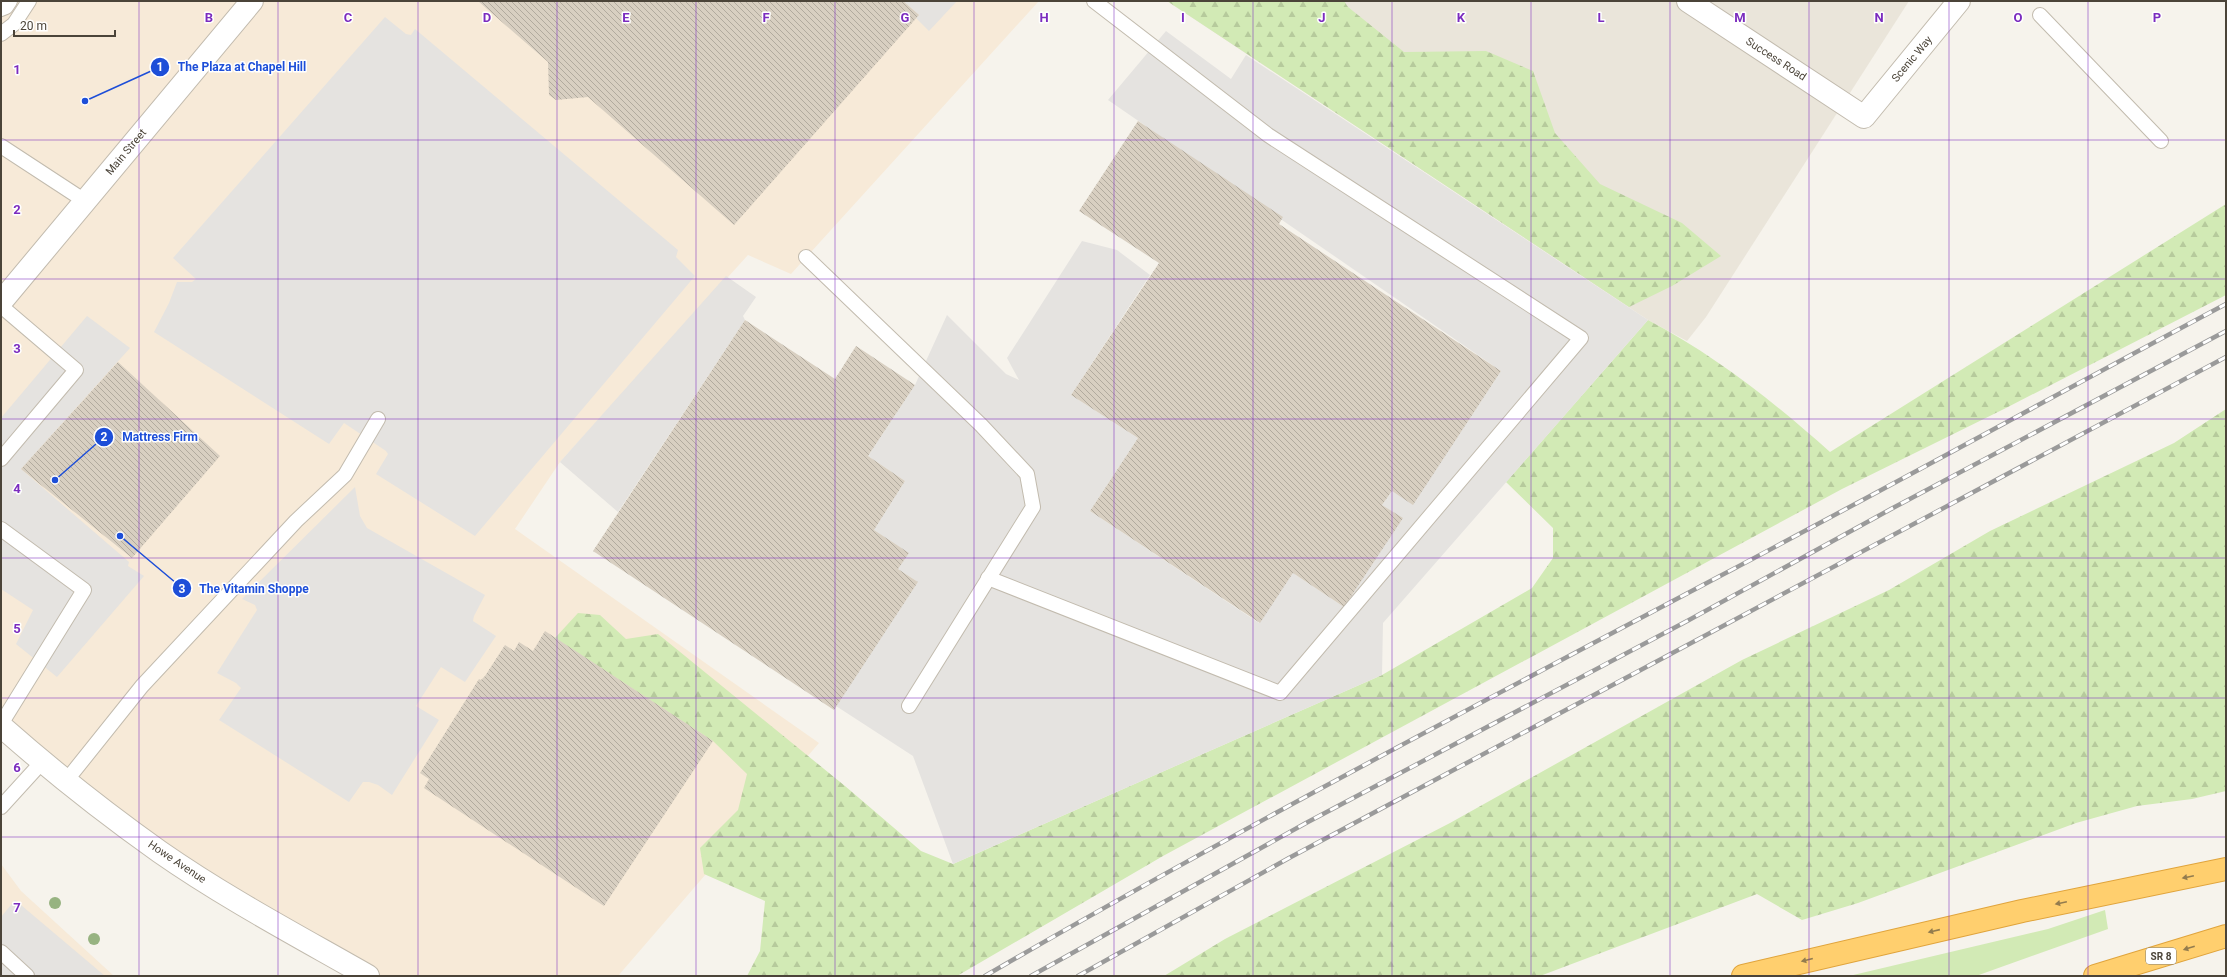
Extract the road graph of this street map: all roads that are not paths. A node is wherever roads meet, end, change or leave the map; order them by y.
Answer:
1 (10, 1) edge
2 (29, 1) edge
3 (252, 1) edge
4 (1094, 1) edge
5 (1688, 1) edge
6 (1960, 1) edge
7 (1, 10) edge
8 (2040, 15) dead end
9 (1, 34) edge
10 (1864, 117) joint
11 (2161, 141) dead end
12 (1, 146) edge
13 (85, 201) junction
14 (806, 257) dead end
15 (1, 302) edge
16 (1, 306) edge
17 (378, 419) dead end
18 (1, 460) edge
19 (1, 529) edge
20 (988, 578) junction
21 (909, 706) dead end
22 (1, 725) edge
23 (42, 762) junction
24 (66, 782) junction
25 (1, 807) edge
26 (2226, 869) edge
27 (2226, 936) edge
28 (1, 953) edge
29 (27, 976) edge
30 (368, 976) edge
31 (1743, 976) edge
32 (2095, 976) edge

1 - 7 lane
2 - 9 lane
3 - 13 street, Main Street
4 - 20 lane
5 - 10 street, Success Road
6 - 10 street, Scenic Way
8 - 11 lane
12 - 13 lane
13 - 15 street, Main Street
14 - 20 lane
16 - 18 lane
17 - 24 lane
19 - 22 lane
20 - 21 lane
22 - 23 street, Howe Avenue
23 - 24 street, Howe Avenue
23 - 25 lane
24 - 30 street, Howe Avenue
26 -> 31 highway
27 -> 32 highway, SR 8
28 - 29 lane

